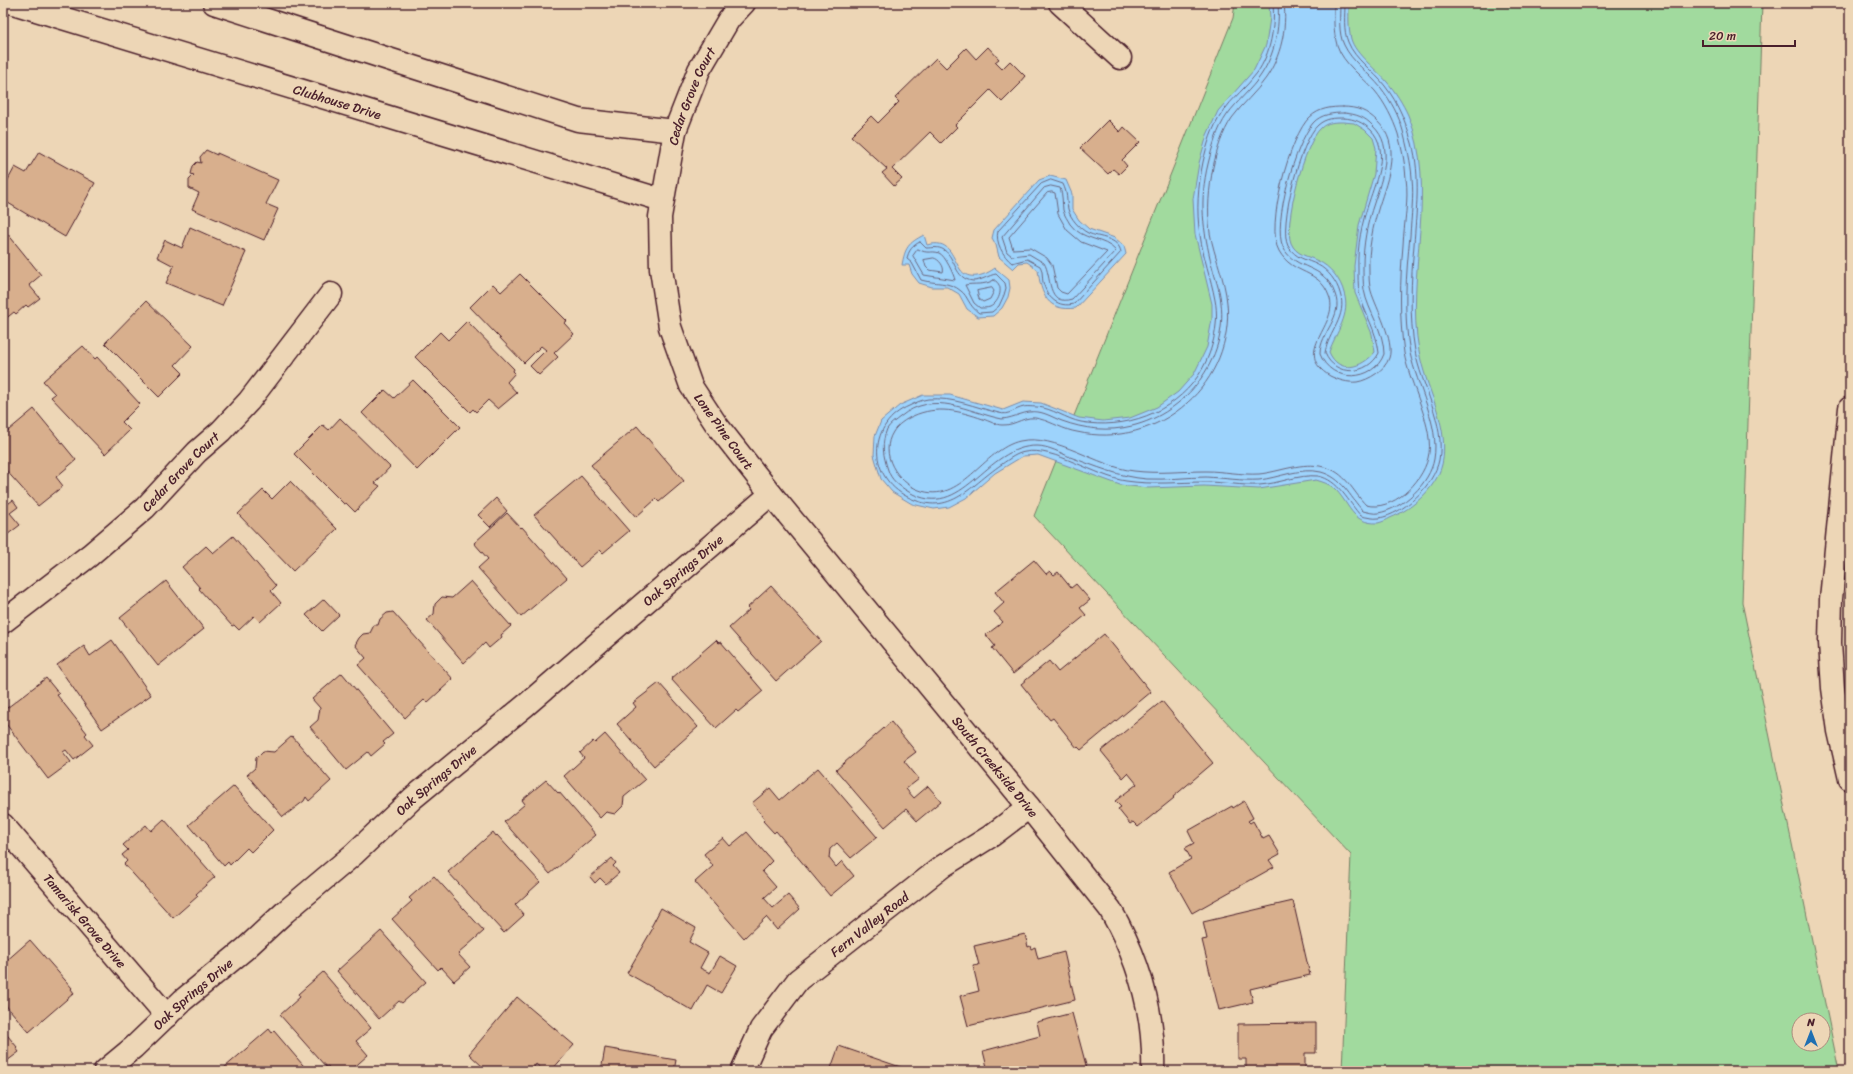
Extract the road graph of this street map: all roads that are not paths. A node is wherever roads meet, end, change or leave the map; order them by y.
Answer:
1 (13, 3) edge
2 (214, 3) edge
3 (744, 3) edge
4 (1060, 3) edge
5 (1120, 58) dead end
6 (675, 131) junction
7 (662, 200) junction
8 (331, 294) dead end
9 (1850, 408) edge
10 (771, 494) junction
11 (3, 622) edge
12 (1850, 779) edge
13 (1029, 806) junction
14 (3, 825) edge
15 (167, 1016) junction
16 (105, 1071) edge
17 (742, 1071) edge
18 (1153, 1071) edge

1 - 7 street, Clubhouse Drive
2 - 6 street
3 - 6 street, Cedar Grove Court
4 - 5 street
6 - 7 street, Cedar Grove Court
7 - 10 street, Lone Pine Court
8 - 11 street, Cedar Grove Court
9 - 12 street
10 - 13 street, South Creekside Drive
10 - 15 street, Oak Springs Drive
13 - 17 street, Fern Valley Road
13 - 18 street, South Creekside Drive
14 - 15 street, Tamarisk Grove Drive
15 - 16 street, Oak Springs Drive

